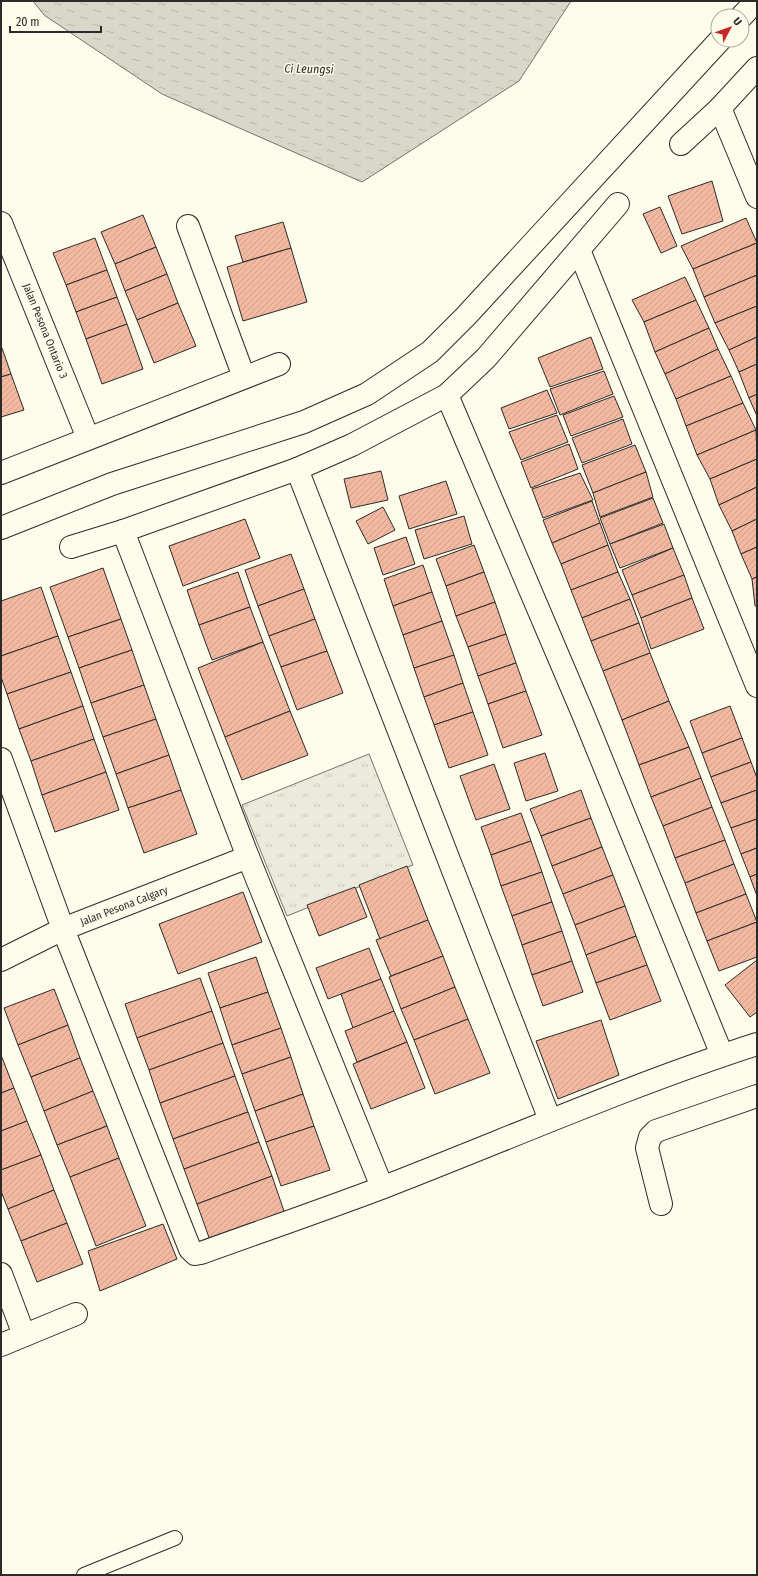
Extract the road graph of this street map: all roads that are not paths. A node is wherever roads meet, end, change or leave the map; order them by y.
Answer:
1 (713, 48) edge
2 (757, 68) edge
3 (720, 108) junction
4 (681, 144) dead end
5 (757, 197) edge
6 (618, 204) dead end
7 (1, 223) edge
8 (188, 226) dead end
9 (579, 250) junction
10 (279, 364) dead end
11 (244, 378) junction
12 (447, 395) junction
13 (88, 438) junction
14 (297, 469) junction
15 (1, 473) edge
16 (1, 528) edge
17 (124, 532) junction
18 (71, 547) dead end
19 (757, 686) edge
20 (1, 759) edge
21 (248, 857) junction
22 (63, 929) junction
23 (1, 960) edge
24 (757, 1044) edge
25 (722, 1055) junction
26 (757, 1096) edge
27 (550, 1120) junction
28 (382, 1187) junction
29 (661, 1204) dead end
30 (1, 1274) edge
31 (76, 1314) dead end
32 (24, 1335) junction
33 (1, 1345) edge
34 (174, 1538) dead end
35 (84, 1575) edge

1 - 16 street
2 - 3 street
3 - 4 street
3 - 5 street
6 - 9 street
7 - 13 street, Jalan Pesona Ontario 3
8 - 11 street
9 - 12 street
9 - 19 street
10 - 11 street
11 - 13 street
12 - 14 street
12 - 25 street
13 - 15 street
14 - 17 street
14 - 27 street
17 - 18 street
17 - 21 street
20 - 22 street
21 - 22 street, Jalan Pesona Calgary
21 - 28 street
22 - 23 street, Jalan Pesona Calgary
22 - 28 street
24 - 25 street
25 - 27 street
26 - 29 street
27 - 28 street
30 - 32 street
31 - 32 street
32 - 33 street
34 - 35 lane

